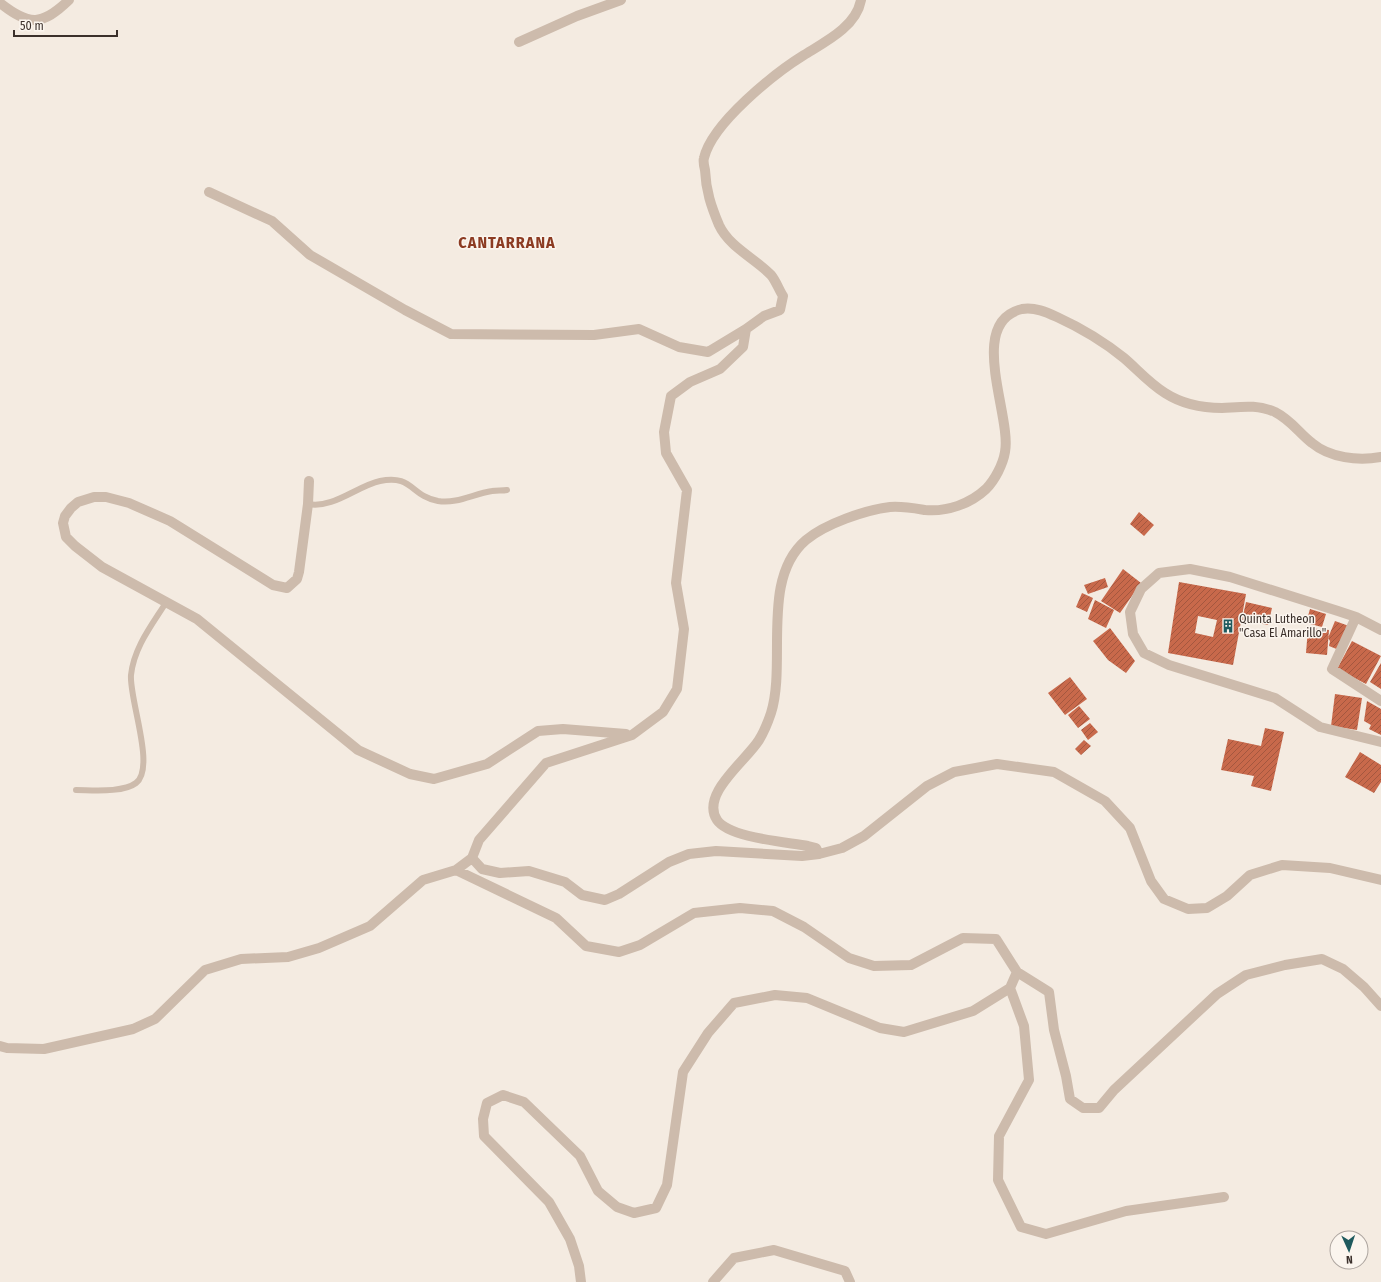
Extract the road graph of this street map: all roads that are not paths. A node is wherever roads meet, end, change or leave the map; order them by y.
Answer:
1 (68, 0) edge
2 (621, 0) edge
3 (861, 0) edge
4 (0, 4) edge
5 (519, 42) dead end
6 (210, 192) dead end
7 (746, 329) junction
8 (1381, 458) edge
9 (309, 481) dead end
10 (507, 490) dead end
11 (308, 504) junction
12 (167, 602) junction
13 (1356, 617) junction
14 (1381, 630) edge
15 (1381, 701) edge
16 (632, 735) junction
17 (1381, 742) edge
18 (76, 790) dead end
19 (819, 854) junction
20 (472, 858) junction
21 (456, 870) junction
22 (1381, 880) edge
23 (1017, 972) junction
24 (1010, 988) junction
25 (1381, 1006) edge
26 (0, 1046) edge
27 (1224, 1197) dead end
28 (581, 1282) edge
29 (713, 1282) edge
30 (850, 1282) edge

1 - 4 street
2 - 5 street
3 - 7 street
6 - 7 street
7 - 16 street
8 - 19 street
9 - 11 street
10 - 11 lane
11 - 12 street
12 - 16 street
12 - 18 lane
13 - 14 street
13 - 15 street
13 - 17 street
16 - 20 street
19 - 20 street
19 - 22 street
20 - 21 street
21 - 23 street
21 - 26 street
23 - 24 street
23 - 25 street
24 - 27 street
24 - 28 street
29 - 30 street

